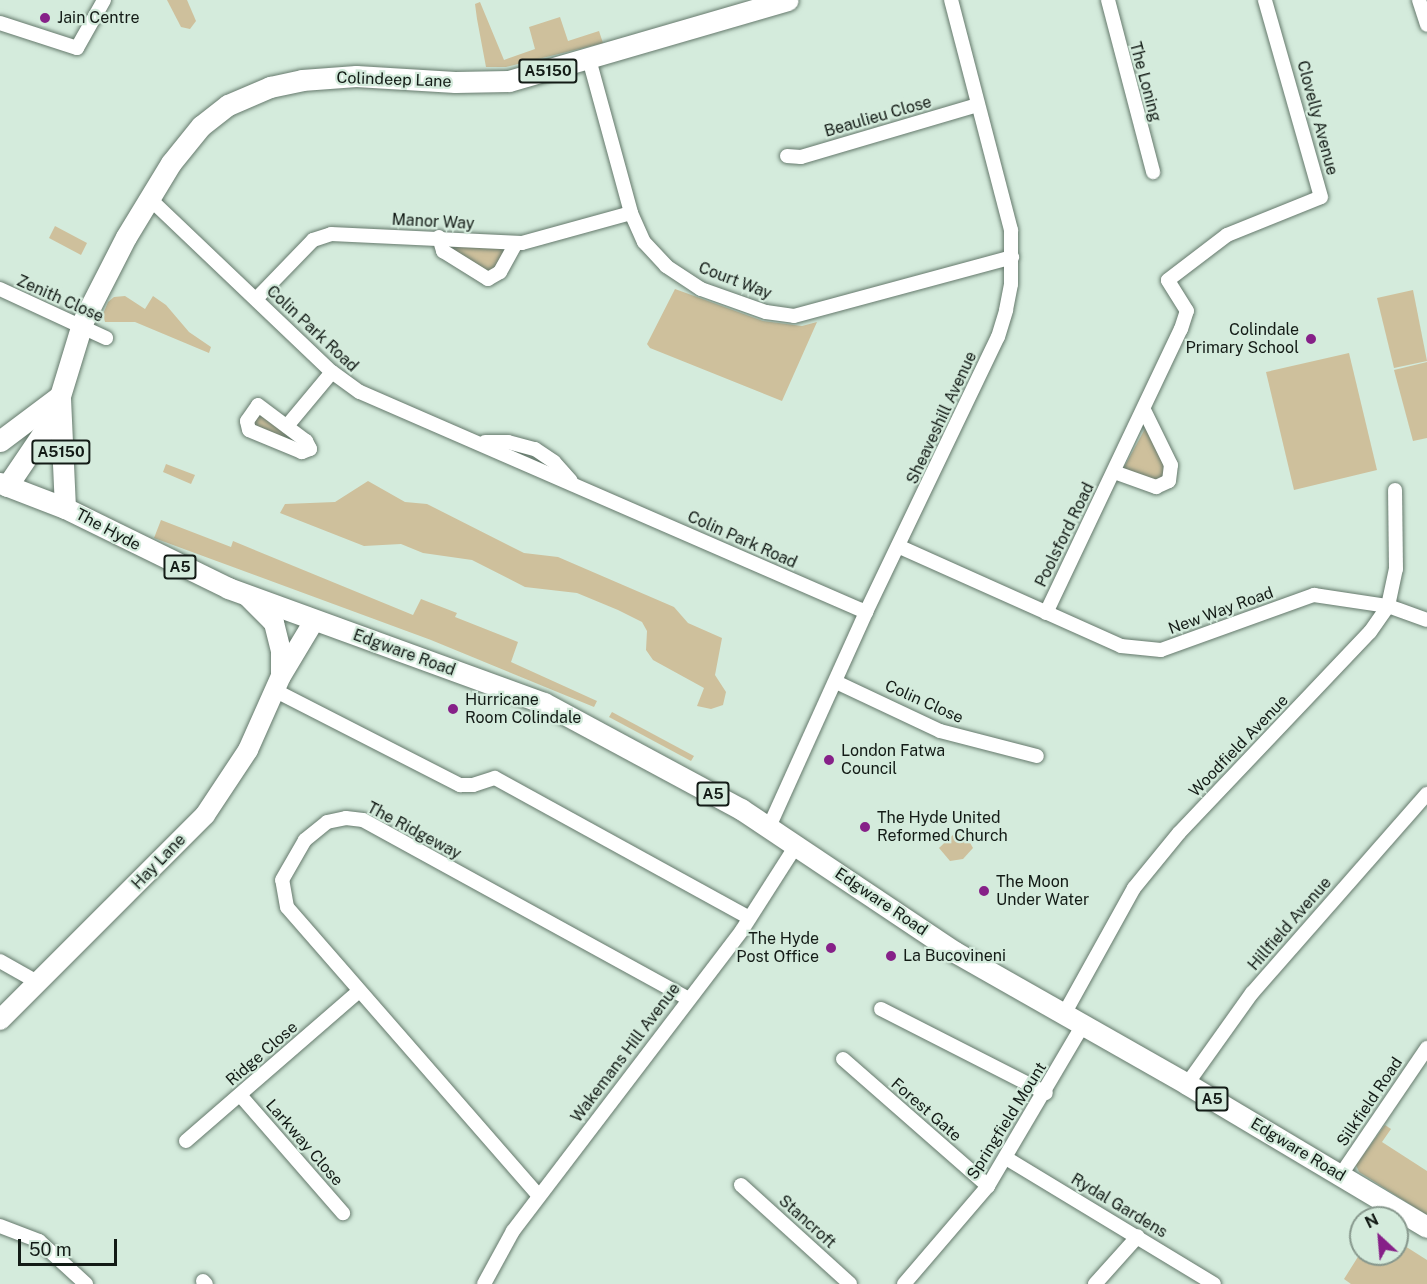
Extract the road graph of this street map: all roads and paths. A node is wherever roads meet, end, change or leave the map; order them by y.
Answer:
1 (104, 0) edge
2 (787, 0) edge
3 (951, 0) edge
4 (1108, 0) edge
5 (1265, 0) edge
6 (1419, 0) edge
7 (0, 23) edge
8 (1427, 26) edge
9 (589, 59) junction
10 (978, 105) junction
11 (787, 156) dead end
12 (1153, 172) dead end
13 (149, 198) junction
14 (631, 213) junction
15 (439, 237) junction
16 (516, 243) junction
17 (1012, 257) junction
18 (0, 289) edge
19 (256, 299) junction
20 (81, 327) junction
21 (1180, 329) joint
22 (106, 338) dead end
23 (332, 372) junction
24 (60, 405) junction
25 (1144, 410) junction
26 (286, 426) dead end
27 (0, 441) edge
28 (1114, 472) junction
29 (2, 488) edge
30 (1395, 490) dead end
31 (66, 508) junction
32 (900, 547) junction
33 (245, 595) junction
34 (1388, 606) junction
35 (866, 612) junction
36 (1046, 613) junction
37 (1427, 620) edge
38 (314, 621) junction
39 (836, 682) junction
40 (278, 683) junction
41 (1036, 756) dead end
42 (1427, 794) edge
43 (770, 827) junction
44 (797, 844) junction
45 (748, 917) junction
46 (0, 961) edge
47 (39, 983) junction
48 (359, 991) junction
49 (688, 999) junction
50 (881, 1009) dead end
51 (1063, 1016) junction
52 (0, 1020) edge
53 (1083, 1025) junction
54 (1427, 1048) edge
55 (843, 1059) dead end
56 (1187, 1084) junction
57 (1046, 1093) junction
58 (240, 1095) junction
59 (186, 1141) dead end
60 (1006, 1158) junction
61 (1340, 1176) junction
62 (741, 1185) dead end
63 (988, 1186) junction
64 (539, 1196) junction
65 (344, 1213) dead end
66 (0, 1226) edge
67 (1427, 1227) edge
68 (1138, 1236) junction
69 (86, 1284) edge
70 (484, 1284) edge
71 (850, 1284) edge
72 (904, 1284) edge
73 (1095, 1284) edge
74 (1214, 1284) edge

1 - 7 street
2 - 9 main road, Colindeep Lane / A5150
3 - 10 street, Sheaveshill Avenue
4 - 12 street, The Loning
5 - 21 street, Clovelly Avenue
6 - 8 street
9 - 13 main road, Colindeep Lane / A5150
9 - 14 street, Court Way
10 - 11 street, Beaulieu Close
10 - 17 street, Sheaveshill Avenue
13 - 19 street, Colin Park Road
13 - 20 main road, Colindeep Lane / A5150
14 - 16 street, Manor Way
14 - 17 street, Court Way
15 - 16 street, Manor Way
15 - 16 street
15 - 19 street, Manor Way
17 - 32 street, Sheaveshill Avenue
18 - 20 street, Zenith Close
19 - 23 street, Colin Park Road
20 - 22 street, Zenith Close
20 - 24 main road, Colindeep Lane / A5150
21 - 25 street, Poolsford Road
23 - 26 street
23 - 35 street, Colin Park Road
24 - 27 main road, A5150
24 - 29 main road, Colindeep Lane
24 - 31 main road, Colindeep Lane / A5150
25 - 28 street, Poolsford Road
25 - 28 street, Poolsford Road
28 - 36 street, Poolsford Road
29 - 31 main road, The Hyde / A5
30 - 34 street, Woodfield Avenue
31 - 33 main road, The Hyde / A5
32 - 35 street, Sheaveshill Avenue
32 - 36 street, New Way Road
33 - 38 main road, The Hyde / A5
33 - 40 street, Hay Lane
34 - 36 street, New Way Road
34 - 37 street, New Way Road
34 - 51 street, Woodfield Avenue
35 - 39 street, Sheaveshill Avenue
38 - 40 street, Hay Lane
38 - 43 main road, Edgware Road / A5
39 - 41 street, Colin Close
39 - 43 street, Sheaveshill Avenue
40 - 45 street
40 - 47 street, Hay Lane
42 - 56 street, Hillfield Avenue
43 - 44 main road, Edgware Road / A5
44 - 45 street, Wakemans Hill Avenue
44 - 51 main road, Edgware Road / A5
45 - 49 street, Wakemans Hill Avenue
46 - 47 street
47 - 52 street, Hay Lane
48 - 49 street, The Ridgeway
48 - 58 street, Ridge Close
48 - 64 street, The Ridgeway
49 - 64 street, Wakemans Hill Avenue
50 - 57 street
51 - 53 main road, Edgware Road / A5
53 - 56 main road, Edgware Road / A5
53 - 57 street, Springfield Mount
54 - 61 street, Silkfield Road
55 - 63 street, Forest Gate
56 - 61 main road, Edgware Road / A5
57 - 60 street, Springfield Mount
58 - 59 street, Ridge Close
58 - 65 street, Larkway Close
60 - 63 street, Springfield Mount
60 - 68 street, Rydal Gardens
61 - 67 main road, Edgware Road / A5
62 - 71 street, Stancroft
63 - 72 street, Springfield Mount
64 - 70 street, Wakemans Hill Avenue
66 - 69 street
68 - 73 street
68 - 74 street, Rydal Gardens

